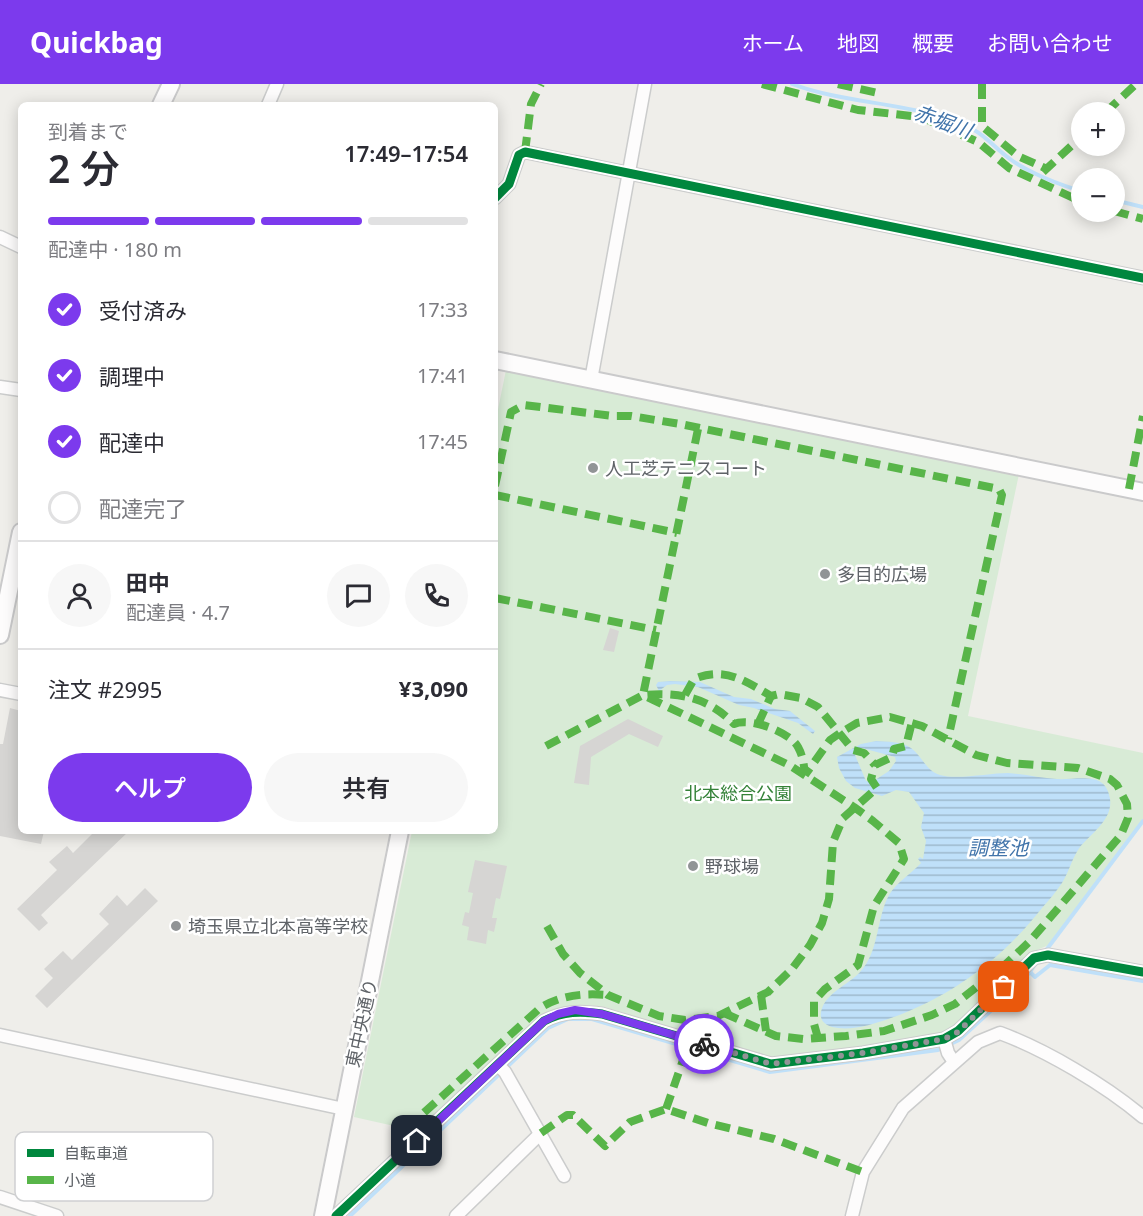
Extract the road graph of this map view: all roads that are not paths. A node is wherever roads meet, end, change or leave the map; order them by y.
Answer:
1 (171, 84) edge
2 (277, 84) edge
3 (645, 84) edge
4 (162, 102) edge
5 (269, 102) edge
6 (628, 173) junction
7 (498, 195) edge
8 (0, 237) edge
9 (18, 246) edge
10 (1143, 278) edge
11 (498, 361) edge
12 (591, 380) junction
13 (0, 387) edge
14 (18, 390) edge
15 (1143, 492) edge
16 (18, 547) edge
17 (0, 635) edge
18 (0, 690) edge
19 (18, 693) edge
20 (399, 834) edge
21 (1143, 972) edge
22 (0, 1035) edge
23 (948, 1049) junction
24 (498, 1065) junction
25 (344, 1109) junction
26 (1143, 1117) edge
27 (541, 1133) junction
28 (564, 1176) dead end
29 (0, 1197) edge
30 (57, 1216) edge
31 (323, 1216) edge
32 (336, 1216) edge
33 (456, 1216) edge
34 (852, 1216) edge

1 - 4 street
2 - 5 street
3 - 6 street
6 - 7 street
6 - 10 street
6 - 12 street
8 - 9 street
11 - 12 street
12 - 15 street
13 - 14 street
16 - 17 street
18 - 19 street
20 - 25 street, 東中央通り
21 - 23 street
22 - 25 street
23 - 24 street
23 - 26 street
23 - 34 street
24 - 27 street
24 - 32 street
25 - 31 street, 東中央通り
27 - 28 street
27 - 33 street
29 - 30 street

